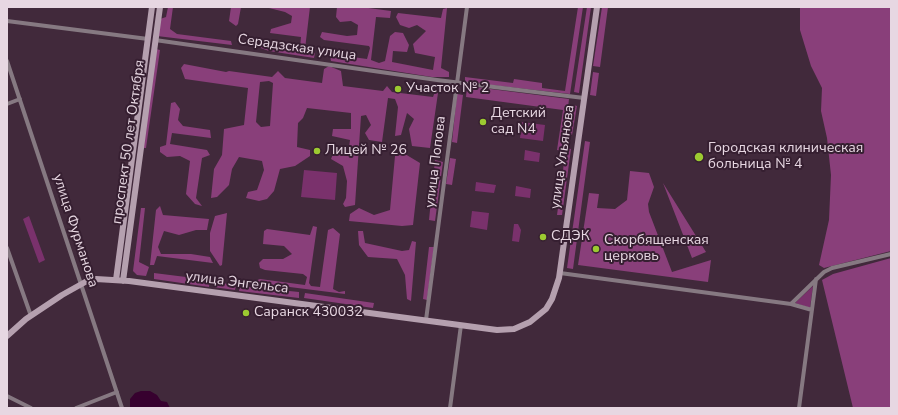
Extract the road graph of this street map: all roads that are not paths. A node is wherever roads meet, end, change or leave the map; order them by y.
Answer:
1 (152, 7) edge
2 (160, 7) edge
3 (467, 7) edge
4 (597, 7) edge
5 (7, 21) edge
6 (148, 39) junction
7 (155, 40) junction
8 (7, 61) edge
9 (457, 82) junction
10 (584, 98) junction
11 (20, 99) junction
12 (7, 104) edge
13 (7, 248) edge
14 (891, 254) edge
15 (560, 273) junction
16 (816, 279) junction
17 (116, 280) junction
18 (123, 281) junction
19 (81, 284) junction
20 (791, 304) junction
21 (812, 310) junction
22 (31, 316) junction
23 (426, 320) junction
24 (461, 325) junction
25 (7, 336) edge
26 (117, 392) junction
27 (7, 396) edge
28 (31, 408) edge
29 (76, 408) edge
30 (122, 408) edge
31 (450, 408) edge
32 (799, 408) edge

1 - 6 main road, проспект 50 лет Октября
2 - 7 main road, проспект 50 лет Октября
3 - 9 street, улица Попова
4 - 10 main road, улица Ульянова
5 - 6 street, Серадзская улица
6 - 7 main road, Серадзская улица
6 - 17 main road, проспект 50 лет Октября
7 - 9 street, Серадзская улица
7 - 18 main road, проспект 50 лет Октября
8 - 11 street, улица Фурманова
9 - 10 street, Серадзская улица
9 - 23 street, улица Попова
10 - 15 main road, улица Ульянова
11 - 12 street
11 - 19 street, улица Фурманова
13 - 22 street
14 - 16 street
15 - 20 street
15 - 24 main road, улица Ульянова
16 - 20 street
16 - 21 street
17 - 18 main road, улица Энгельса
17 - 19 main road, улица Энгельса
18 - 23 main road, улица Энгельса
19 - 22 main road
19 - 26 street, улица Фурманова
20 - 21 street
21 - 32 street
22 - 25 main road
23 - 24 main road
24 - 31 street
26 - 29 street
26 - 30 street, улица Фурманова
27 - 28 street

